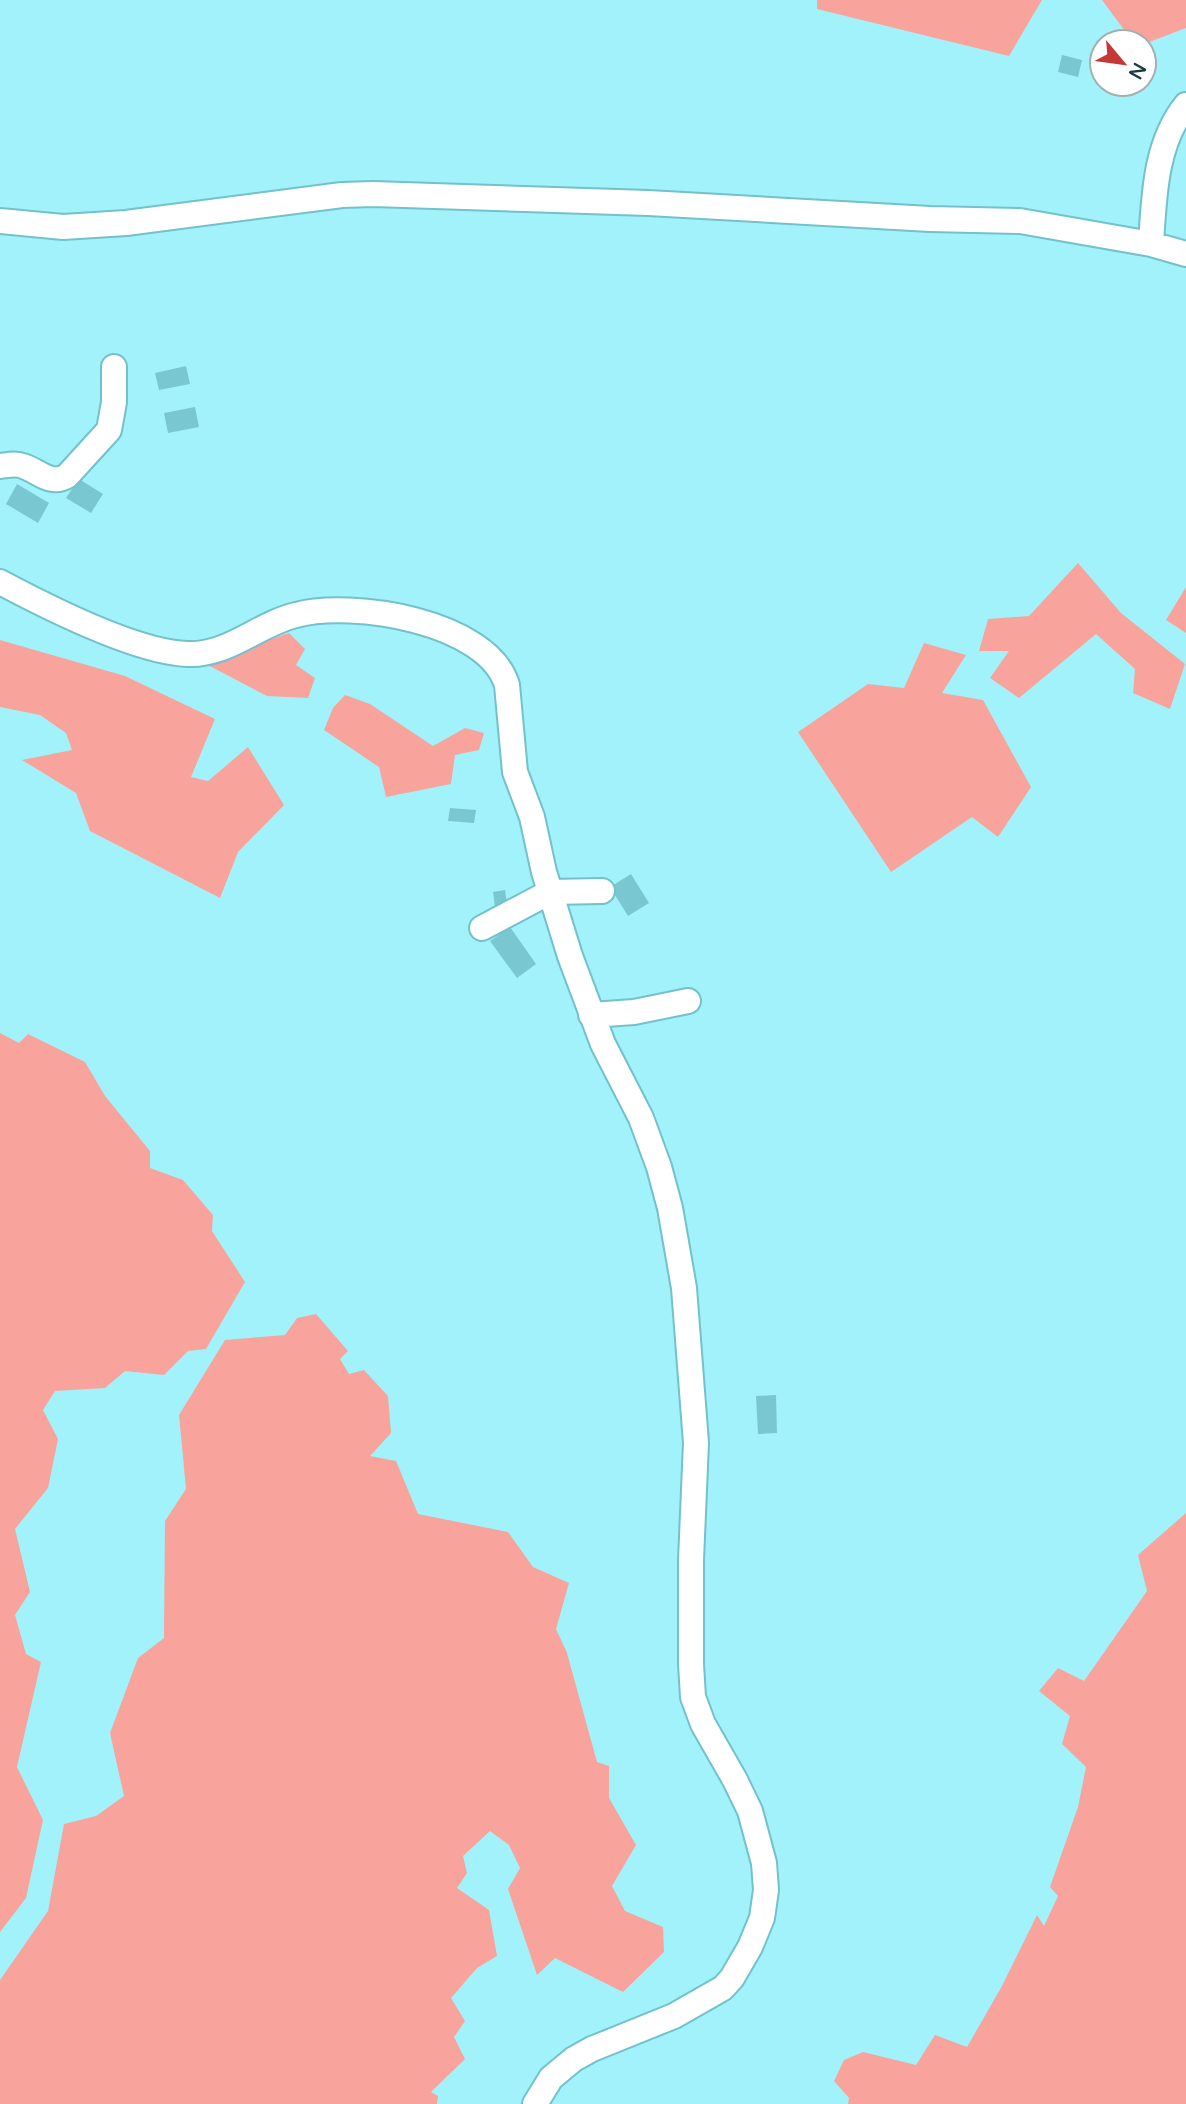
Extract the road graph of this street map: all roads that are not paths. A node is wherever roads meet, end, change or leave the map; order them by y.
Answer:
1 (1186, 105) edge
2 (0, 221) edge
3 (1151, 244) junction
4 (1186, 254) edge
5 (114, 367) dead end
6 (0, 466) edge
7 (0, 582) edge
8 (602, 891) dead end
9 (550, 892) junction
10 (482, 928) dead end
11 (688, 1001) dead end
12 (591, 1016) junction
13 (535, 2104) edge

1 - 3 street
2 - 3 street
3 - 4 street
5 - 6 street
7 - 9 street
8 - 9 street
9 - 10 street
9 - 12 street
11 - 12 street
12 - 13 street

